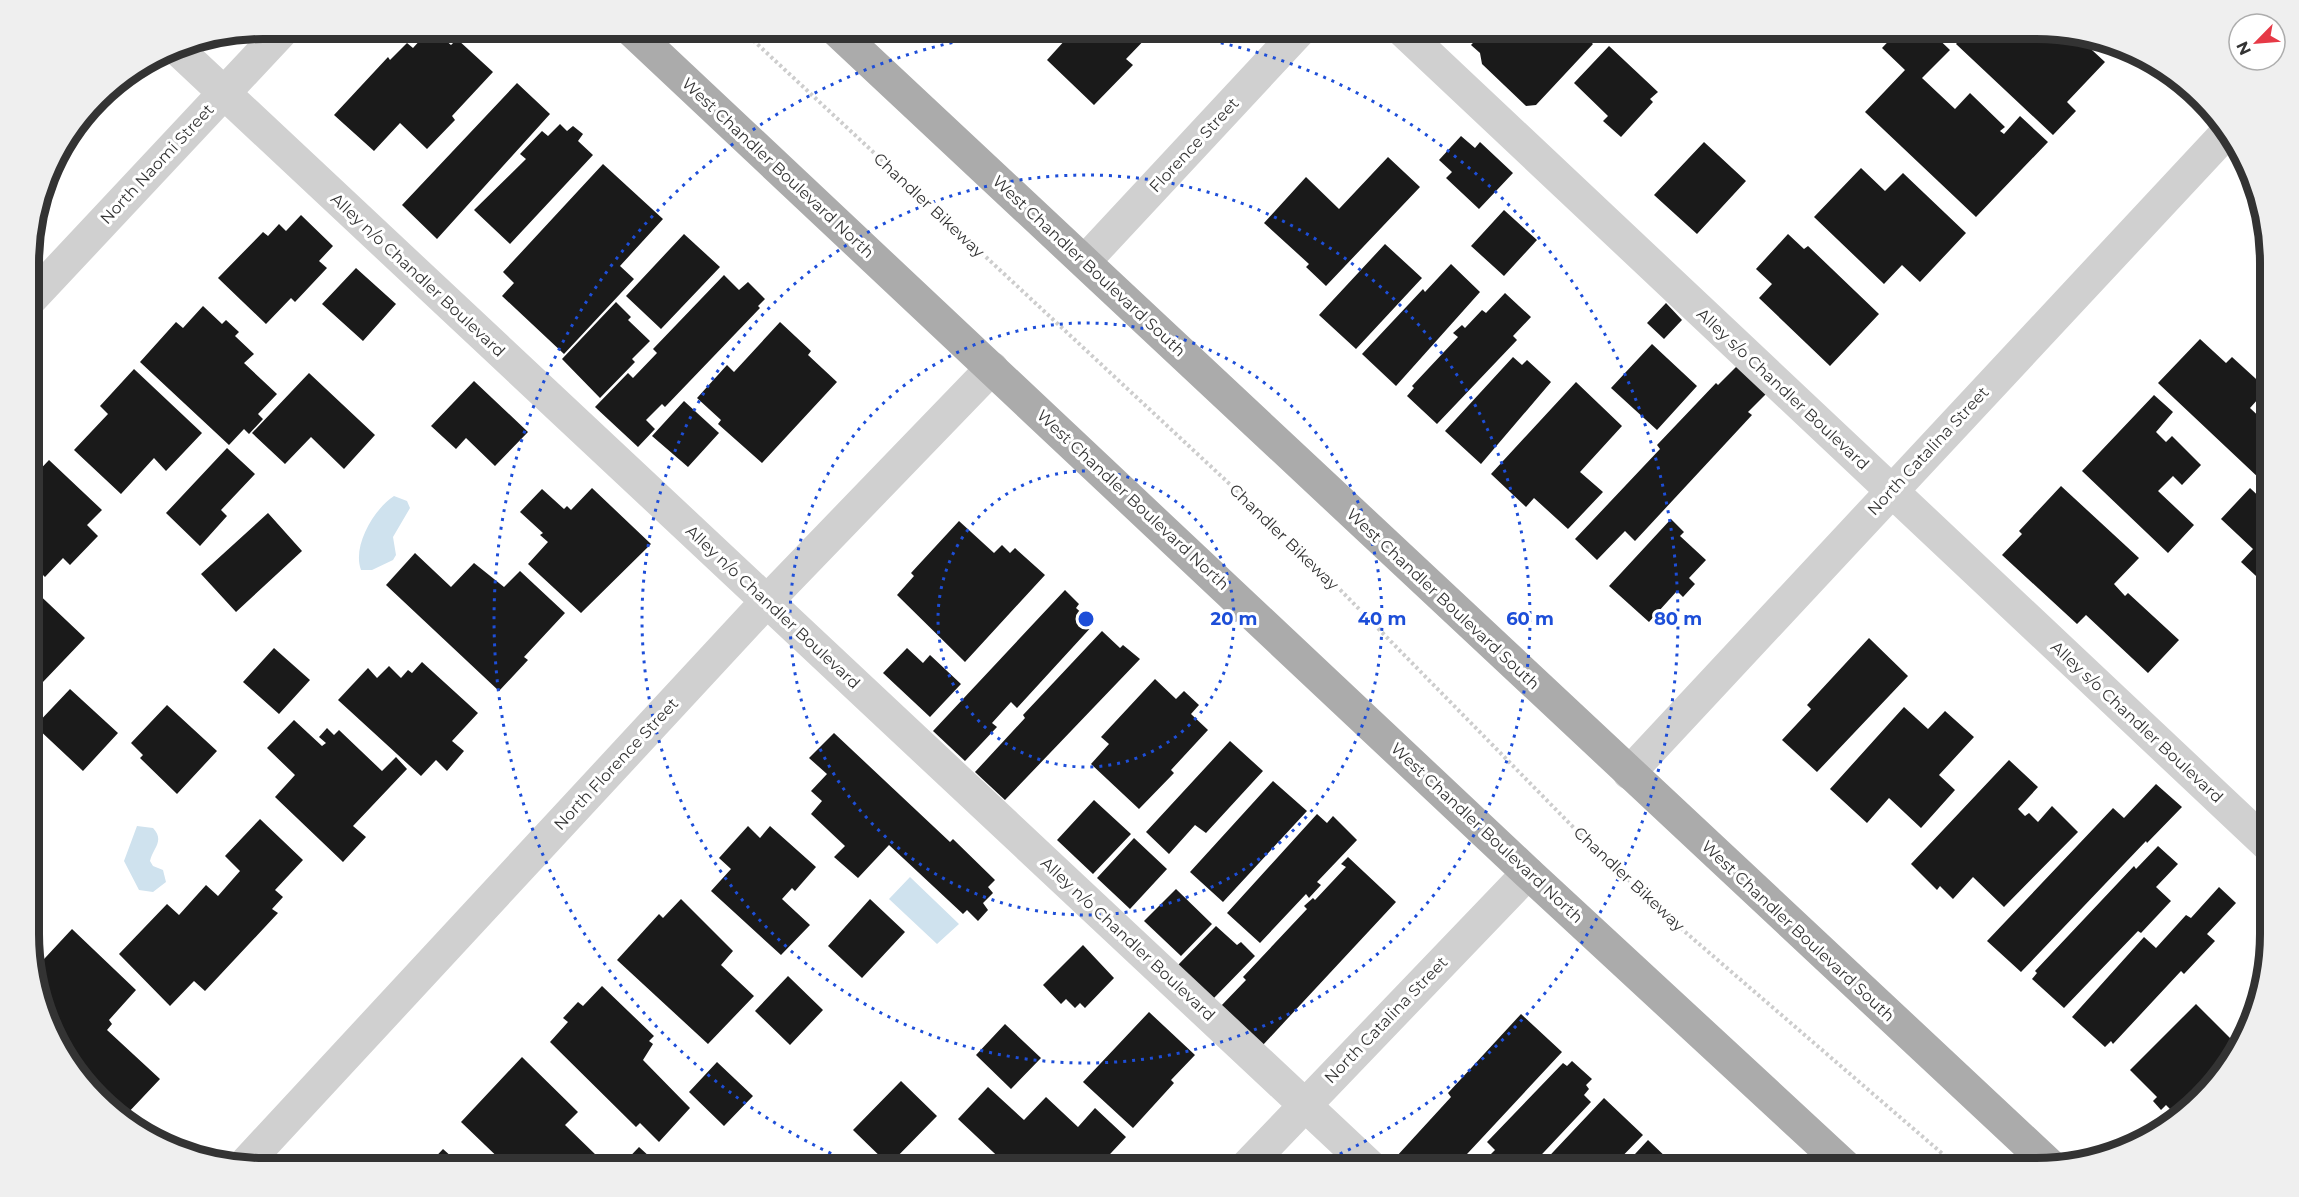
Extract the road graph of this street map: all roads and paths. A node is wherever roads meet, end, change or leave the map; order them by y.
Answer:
1 (275, 39) edge
2 (641, 39) edge
3 (752, 39) edge
4 (846, 39) edge
5 (1292, 39) edge
6 (1412, 39) edge
7 (183, 54) edge
8 (224, 93) junction
9 (2222, 138) edge
10 (1085, 261) junction
11 (39, 290) edge
12 (992, 368) junction
13 (1891, 490) junction
14 (767, 601) junction
15 (1629, 773) junction
16 (2260, 838) edge
17 (1528, 873) junction
18 (1304, 1104) junction
19 (251, 1158) edge
20 (1254, 1158) edge
21 (1361, 1158) edge
22 (1836, 1158) edge
23 (1947, 1158) edge
24 (2042, 1158) edge

1 - 8 street, North Naomi Street
2 - 12 main road, West Chandler Boulevard North
3 - 23 path, Chandler Bikeway
4 - 10 main road, West Chandler Boulevard South
5 - 10 street, Florence Street
6 - 13 street, Alley s/o Chandler Boulevard
7 - 8 street, Alley n/o Chandler Boulevard
8 - 11 street, North Naomi Street
8 - 14 street, Alley n/o Chandler Boulevard
9 - 13 street, North Catalina Street
10 - 15 main road, West Chandler Boulevard South
12 - 14 street, North Florence Street
12 - 17 main road, West Chandler Boulevard North
13 - 15 street, North Catalina Street
13 - 16 street, Alley s/o Chandler Boulevard
14 - 18 street, Alley n/o Chandler Boulevard
14 - 19 street, North Florence Street
15 - 24 main road, West Chandler Boulevard South
17 - 18 street, North Catalina Street
17 - 22 main road, West Chandler Boulevard North
18 - 20 street, North Catalina Street
18 - 21 street, Alley n/o Chandler Boulevard

